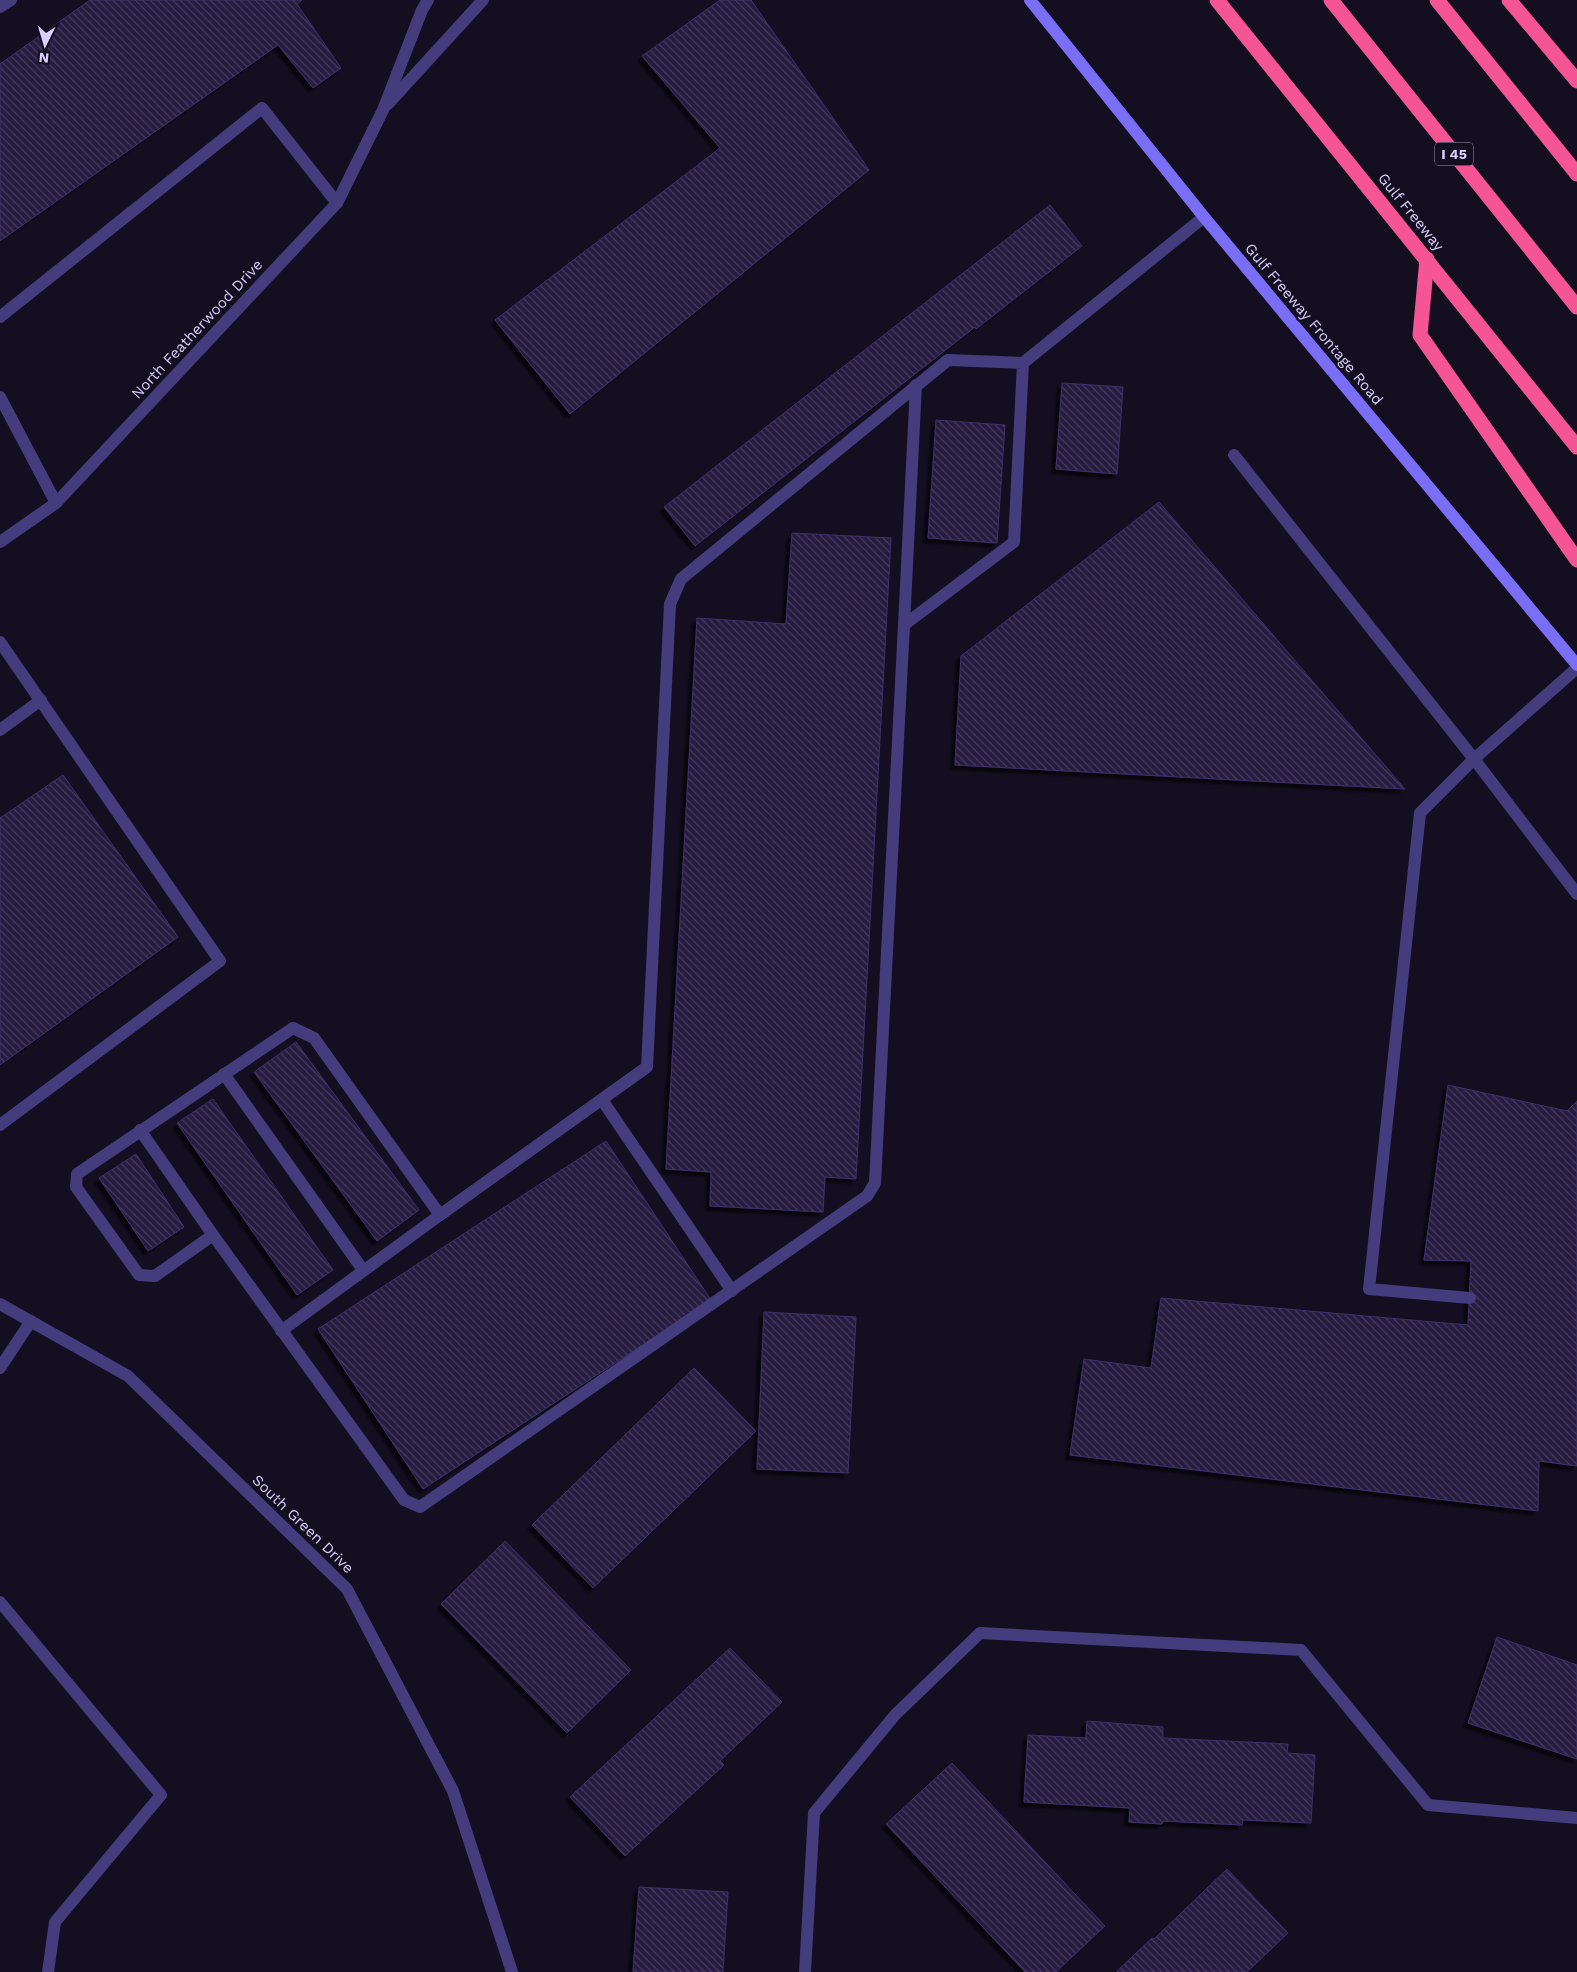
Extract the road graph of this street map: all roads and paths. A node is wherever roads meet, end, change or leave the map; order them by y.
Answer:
1 (11, 0) edge
2 (428, 0) edge
3 (483, 0) edge
4 (1030, 0) edge
5 (1217, 0) edge
6 (1331, 0) edge
7 (1437, 0) edge
8 (1509, 0) edge
9 (0, 8) edge
10 (1577, 81) edge
11 (384, 110) junction
12 (1577, 174) edge
13 (337, 203) junction
14 (1204, 217) junction
15 (1427, 259) junction
16 (1577, 307) edge
17 (0, 317) edge
18 (1023, 363) junction
19 (916, 385) junction
20 (0, 397) edge
21 (1577, 447) edge
22 (1234, 455) dead end
23 (56, 503) junction
24 (0, 542) edge
25 (1577, 560) edge
26 (904, 625) junction
27 (0, 642) edge
28 (1577, 666) edge
29 (41, 700) junction
30 (0, 730) edge
31 (1474, 759) junction
32 (1577, 894) edge
33 (224, 1074) junction
34 (602, 1100) junction
35 (0, 1125) edge
36 (140, 1130) junction
37 (440, 1215) junction
38 (213, 1235) junction
39 (364, 1270) junction
40 (732, 1291) junction
41 (1470, 1298) dead end
42 (0, 1304) edge
43 (31, 1321) junction
44 (281, 1331) junction
45 (0, 1368) edge
46 (0, 1602) edge
47 (1577, 1818) edge
48 (48, 1972) edge
49 (512, 1972) edge
50 (805, 1972) edge

1 - 9 street
2 - 11 street, North Featherwood Drive
3 - 11 street, North Featherwood Drive
4 - 14 main road, Gulf Freeway Frontage Road
5 - 15 highway, Gulf Freeway
6 - 16 highway, I 45
7 - 12 highway
8 - 10 highway
11 - 13 street, North Featherwood Drive
13 - 17 street
13 - 23 street, North Featherwood Drive
14 - 18 street
14 - 28 main road, Gulf Freeway Frontage Road
15 - 21 highway, Gulf Freeway
15 - 25 highway
18 - 19 street
18 - 26 street
19 - 26 street
19 - 34 street
20 - 23 street
22 - 31 street
23 - 24 street, North Featherwood Drive
26 - 40 street
27 - 29 street
28 - 31 street
29 - 30 street
29 - 35 street
31 - 32 street
31 - 41 street
33 - 36 street
33 - 37 street
33 - 39 street
34 - 37 street
34 - 40 street
36 - 38 street
36 - 38 street
37 - 39 street
38 - 44 street
39 - 44 street
40 - 44 street
42 - 43 street, South Green Drive
43 - 45 street
43 - 49 street, South Green Drive
46 - 48 street
47 - 50 street

